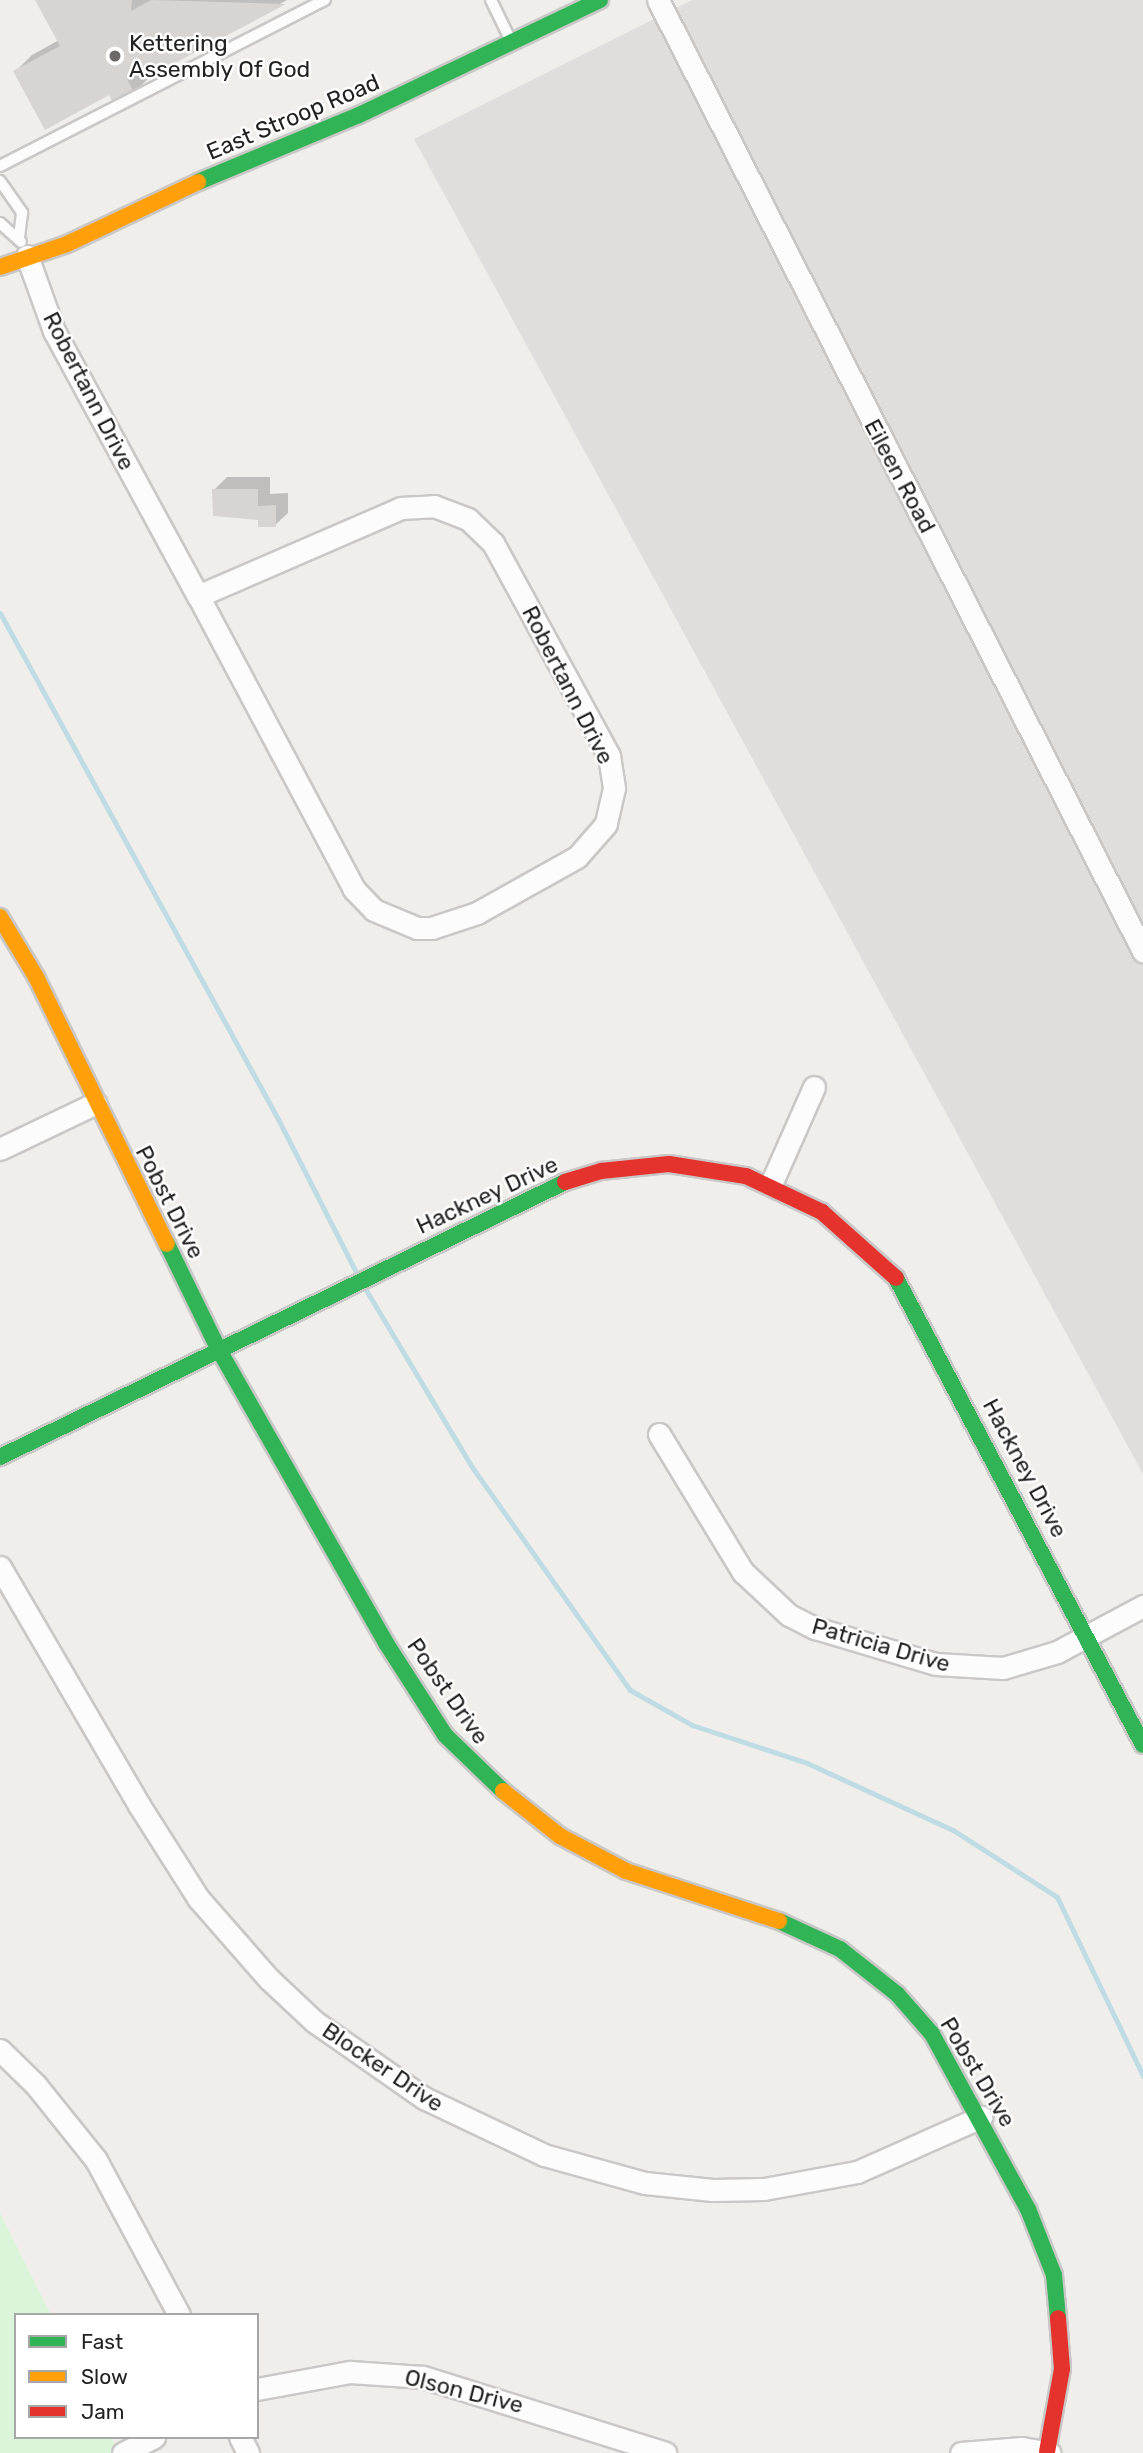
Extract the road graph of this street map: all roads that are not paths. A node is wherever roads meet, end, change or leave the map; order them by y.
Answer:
1 (325, 0) edge
2 (491, 0) edge
3 (600, 0) edge
4 (658, 0) edge
5 (513, 44) junction
6 (0, 166) edge
7 (0, 181) edge
8 (0, 223) edge
9 (23, 247) junction
10 (0, 267) edge
11 (198, 596) junction
12 (0, 917) edge
13 (1143, 951) edge
14 (814, 1087) dead end
15 (96, 1103) junction
16 (0, 1149) edge
17 (771, 1184) junction
18 (219, 1350) junction
19 (659, 1434) dead end
20 (0, 1457) edge
21 (0, 1567) edge
22 (1143, 1606) edge
23 (1088, 1636) junction
24 (1143, 1745) edge
25 (0, 2050) edge
26 (981, 2117) junction
27 (179, 2313) edge
28 (259, 2388) edge
29 (150, 2439) edge
30 (660, 2452) edge
31 (1048, 2452) edge
32 (123, 2453) edge
33 (961, 2453) edge

1 - 6 lane
2 - 5 lane
3 - 5 street, East Stroop Road
4 - 13 street, Eileen Road
5 - 9 street, East Stroop Road
7 - 9 lane
8 - 9 lane
9 - 10 street, East Stroop Road
9 - 11 street, Robertann Drive
11 - 11 street, Robertann Drive
12 - 15 street, Pobst Drive
14 - 17 street
15 - 16 street
15 - 18 street, Pobst Drive
17 - 18 street, Hackney Drive
17 - 23 street, Hackney Drive
18 - 20 street, Hackney Drive
18 - 26 street, Pobst Drive
19 - 23 street, Patricia Drive
21 - 26 street, Blocker Drive
22 - 23 street, Patricia Drive
23 - 24 street, Hackney Drive
25 - 27 street
26 - 31 street, Pobst Drive
28 - 30 street, Olson Drive
29 - 32 street
31 - 33 street

